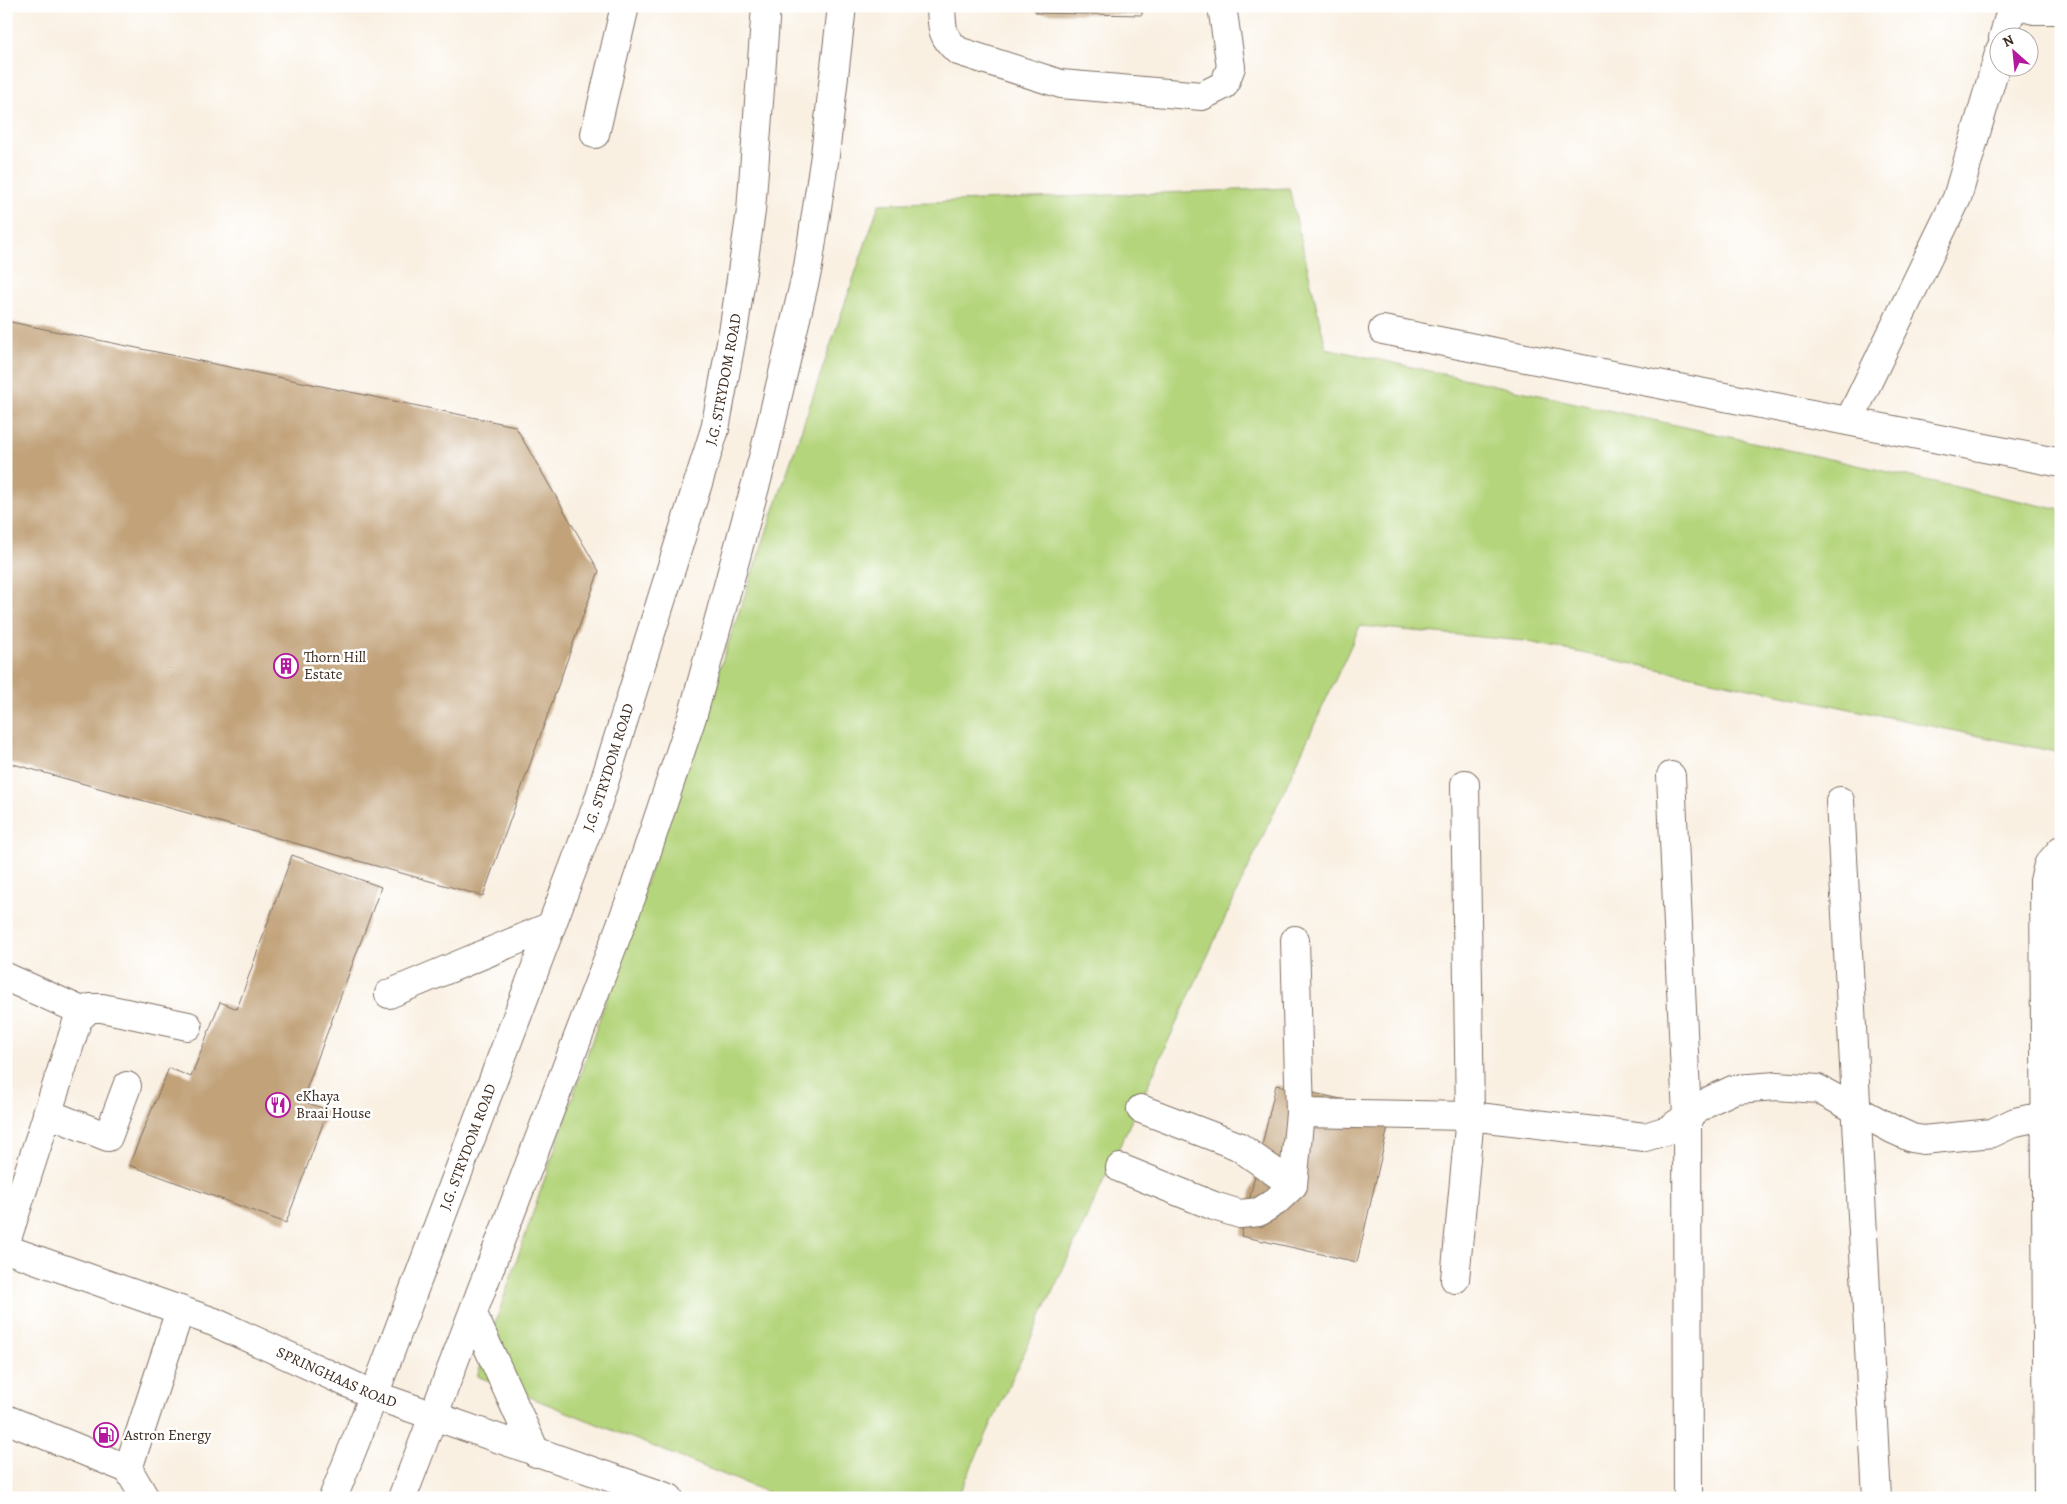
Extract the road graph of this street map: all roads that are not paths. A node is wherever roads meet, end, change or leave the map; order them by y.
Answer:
1 (625, 6) edge
2 (766, 6) edge
3 (842, 6) edge
4 (940, 6) edge
5 (1222, 6) edge
6 (2012, 6) edge
7 (2019, 6) edge
8 (2061, 10) edge
9 (2006, 28) edge
10 (1992, 78) edge
11 (595, 134) dead end
12 (1383, 330) dead end
13 (1849, 421) junction
14 (2061, 463) edge
15 (1671, 776) dead end
16 (1465, 784) dead end
17 (1840, 801) dead end
18 (2061, 850) edge
19 (551, 926) junction
20 (1295, 940) dead end
21 (6, 978) edge
22 (389, 994) dead end
23 (84, 1012) junction
24 (188, 1026) dead end
25 (127, 1086) dead end
26 (1141, 1109) dead end
27 (1855, 1109) junction
28 (47, 1113) junction
29 (1300, 1113) junction
30 (1470, 1116) junction
31 (1687, 1116) junction
32 (2052, 1117) edge
33 (1120, 1168) dead end
34 (1293, 1185) junction
35 (6, 1242) edge
36 (6, 1249) edge
37 (1455, 1279) dead end
38 (180, 1310) junction
39 (473, 1314) junction
40 (374, 1395) junction
41 (434, 1417) junction
42 (6, 1419) edge
43 (536, 1452) junction
44 (128, 1469) junction
45 (145, 1498) edge
46 (333, 1498) edge
47 (402, 1498) edge
48 (669, 1498) edge
49 (1688, 1498) edge
50 (1877, 1498) edge
51 (2048, 1498) edge

1 - 11 street
2 - 19 street, J.G. STRYDOM ROAD
3 - 39 street
4 - 5 street
6 - 9 street
7 - 8 street
10 - 13 street
12 - 13 street
13 - 14 street
15 - 31 street
16 - 30 street
17 - 27 street
18 - 32 street
19 - 22 street
19 - 40 street, J.G. STRYDOM ROAD
20 - 29 street
21 - 23 street
23 - 24 street
23 - 28 street
25 - 28 street
26 - 34 street
27 - 31 street
27 - 32 street
27 - 50 street
28 - 35 street
29 - 30 street
29 - 34 street
30 - 31 street
30 - 37 street
31 - 49 street
32 - 51 street
33 - 34 street
36 - 38 street, SPRINGHAAS ROAD
38 - 40 street, SPRINGHAAS ROAD
38 - 44 street
39 - 41 street
39 - 43 street
40 - 41 street, SPRINGHAAS ROAD
40 - 46 street, J.G. STRYDOM ROAD
41 - 43 street, SPRINGHAAS ROAD
41 - 47 street
42 - 44 street
43 - 48 street, SPRINGHAAS ROAD
44 - 45 street

